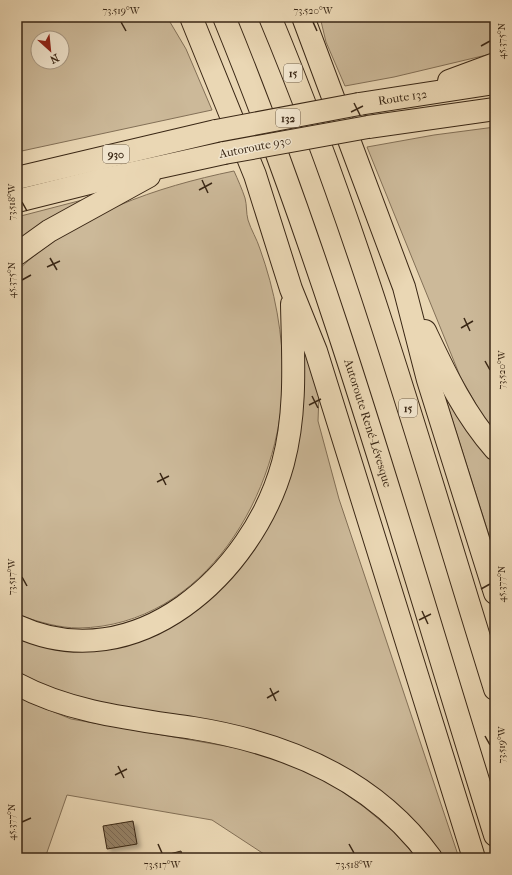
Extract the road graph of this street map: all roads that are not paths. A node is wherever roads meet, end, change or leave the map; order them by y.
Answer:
1 (191, 17) edge
2 (224, 17) edge
3 (270, 17) edge
4 (303, 17) edge
5 (495, 64) edge
6 (495, 83) edge
7 (410, 96) junction
8 (495, 109) edge
9 (216, 131) joint
10 (173, 164) junction
11 (17, 178) edge
12 (17, 201) edge
13 (17, 254) edge
14 (404, 287) junction
15 (292, 289) junction
16 (495, 449) edge
17 (495, 592) edge
18 (17, 626) edge
19 (17, 684) edge
20 (495, 689) edge
21 (495, 835) edge
22 (431, 858) edge
23 (474, 858) edge

1 - 15 highway
2 - 21 highway, Autoroute René-Lévesque
3 - 20 highway, 15
4 - 14 highway
5 - 7 highway
6 - 7 highway, Route 132 / 132
7 - 9 highway, Route 132 / 132, bridge
8 - 10 highway, Autoroute 930 / 930, bridge
9 - 11 highway, Autoroute 930 / 930
10 - 12 highway, Autoroute 930 / 930
10 - 13 highway
14 - 16 highway
14 - 17 highway
15 - 18 highway
15 - 23 highway
19 - 22 highway

